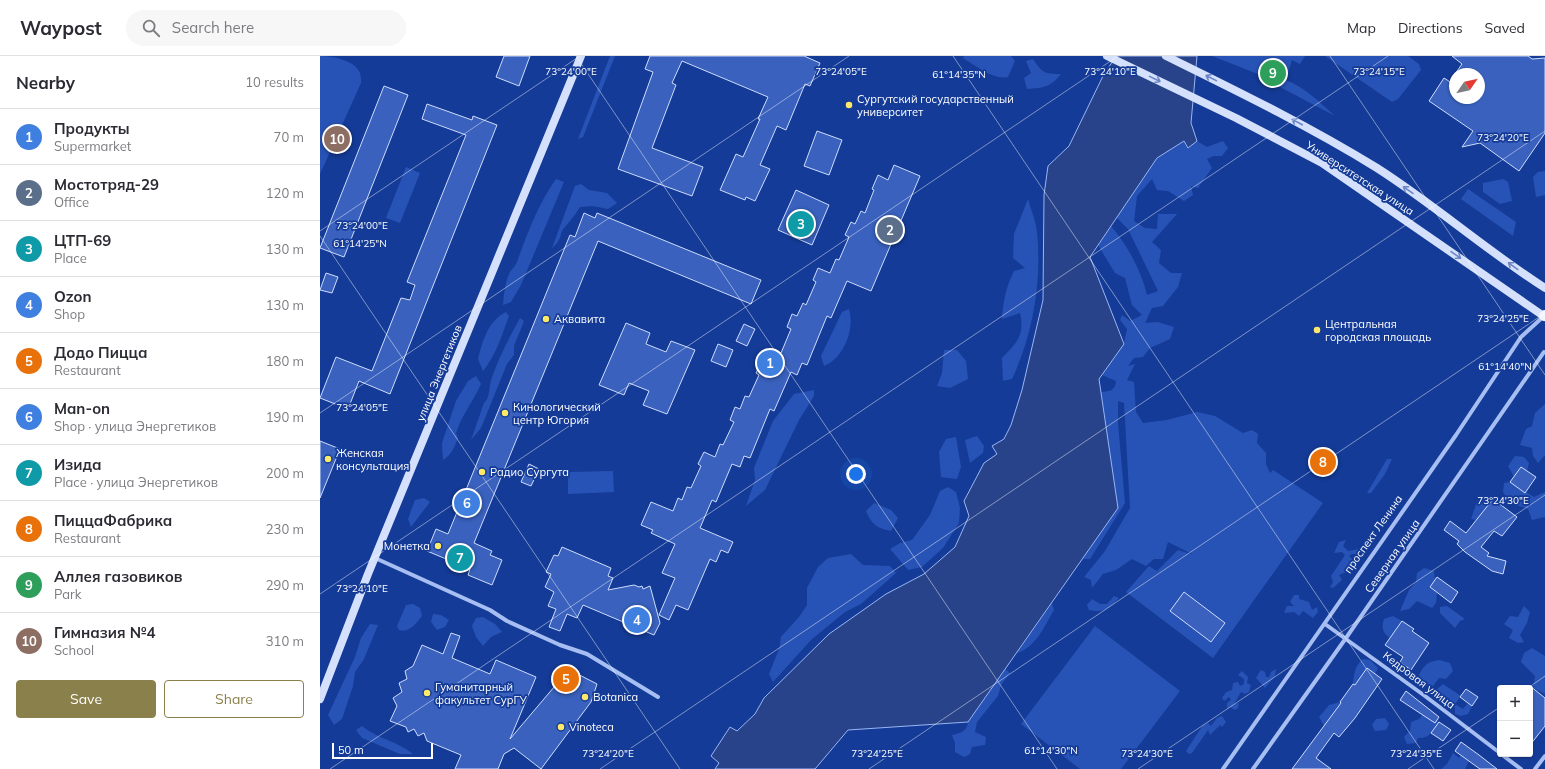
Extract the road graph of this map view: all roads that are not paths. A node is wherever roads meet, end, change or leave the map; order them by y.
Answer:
1 (581, 56) edge
2 (1107, 56) edge
3 (1166, 56) edge
4 (1545, 288) edge
5 (1545, 316) edge
6 (1544, 352) dead end
7 (375, 558) junction
8 (1325, 624) junction
9 (1346, 638) junction
10 (658, 697) dead end
11 (320, 699) edge
12 (1497, 751) edge
13 (1545, 756) edge
14 (1505, 757) edge
15 (1223, 769) edge
16 (1253, 769) edge
17 (1521, 769) edge
18 (1536, 769) edge

1 - 7 main road, улица Энергетиков
2 -> 5 main road, Университетская улица
4 -> 3 main road, Университетская улица
5 - 8 street, проспект Ленина
6 - 9 street, Северная улица
7 - 10 street
7 - 11 main road, улица Энергетиков
8 - 9 street, Кедровая улица
8 - 15 street, проспект Ленина
9 - 12 street, Кедровая улица
9 - 16 street, Северная улица
13 - 18 street
14 - 17 street, Кедровая улица

